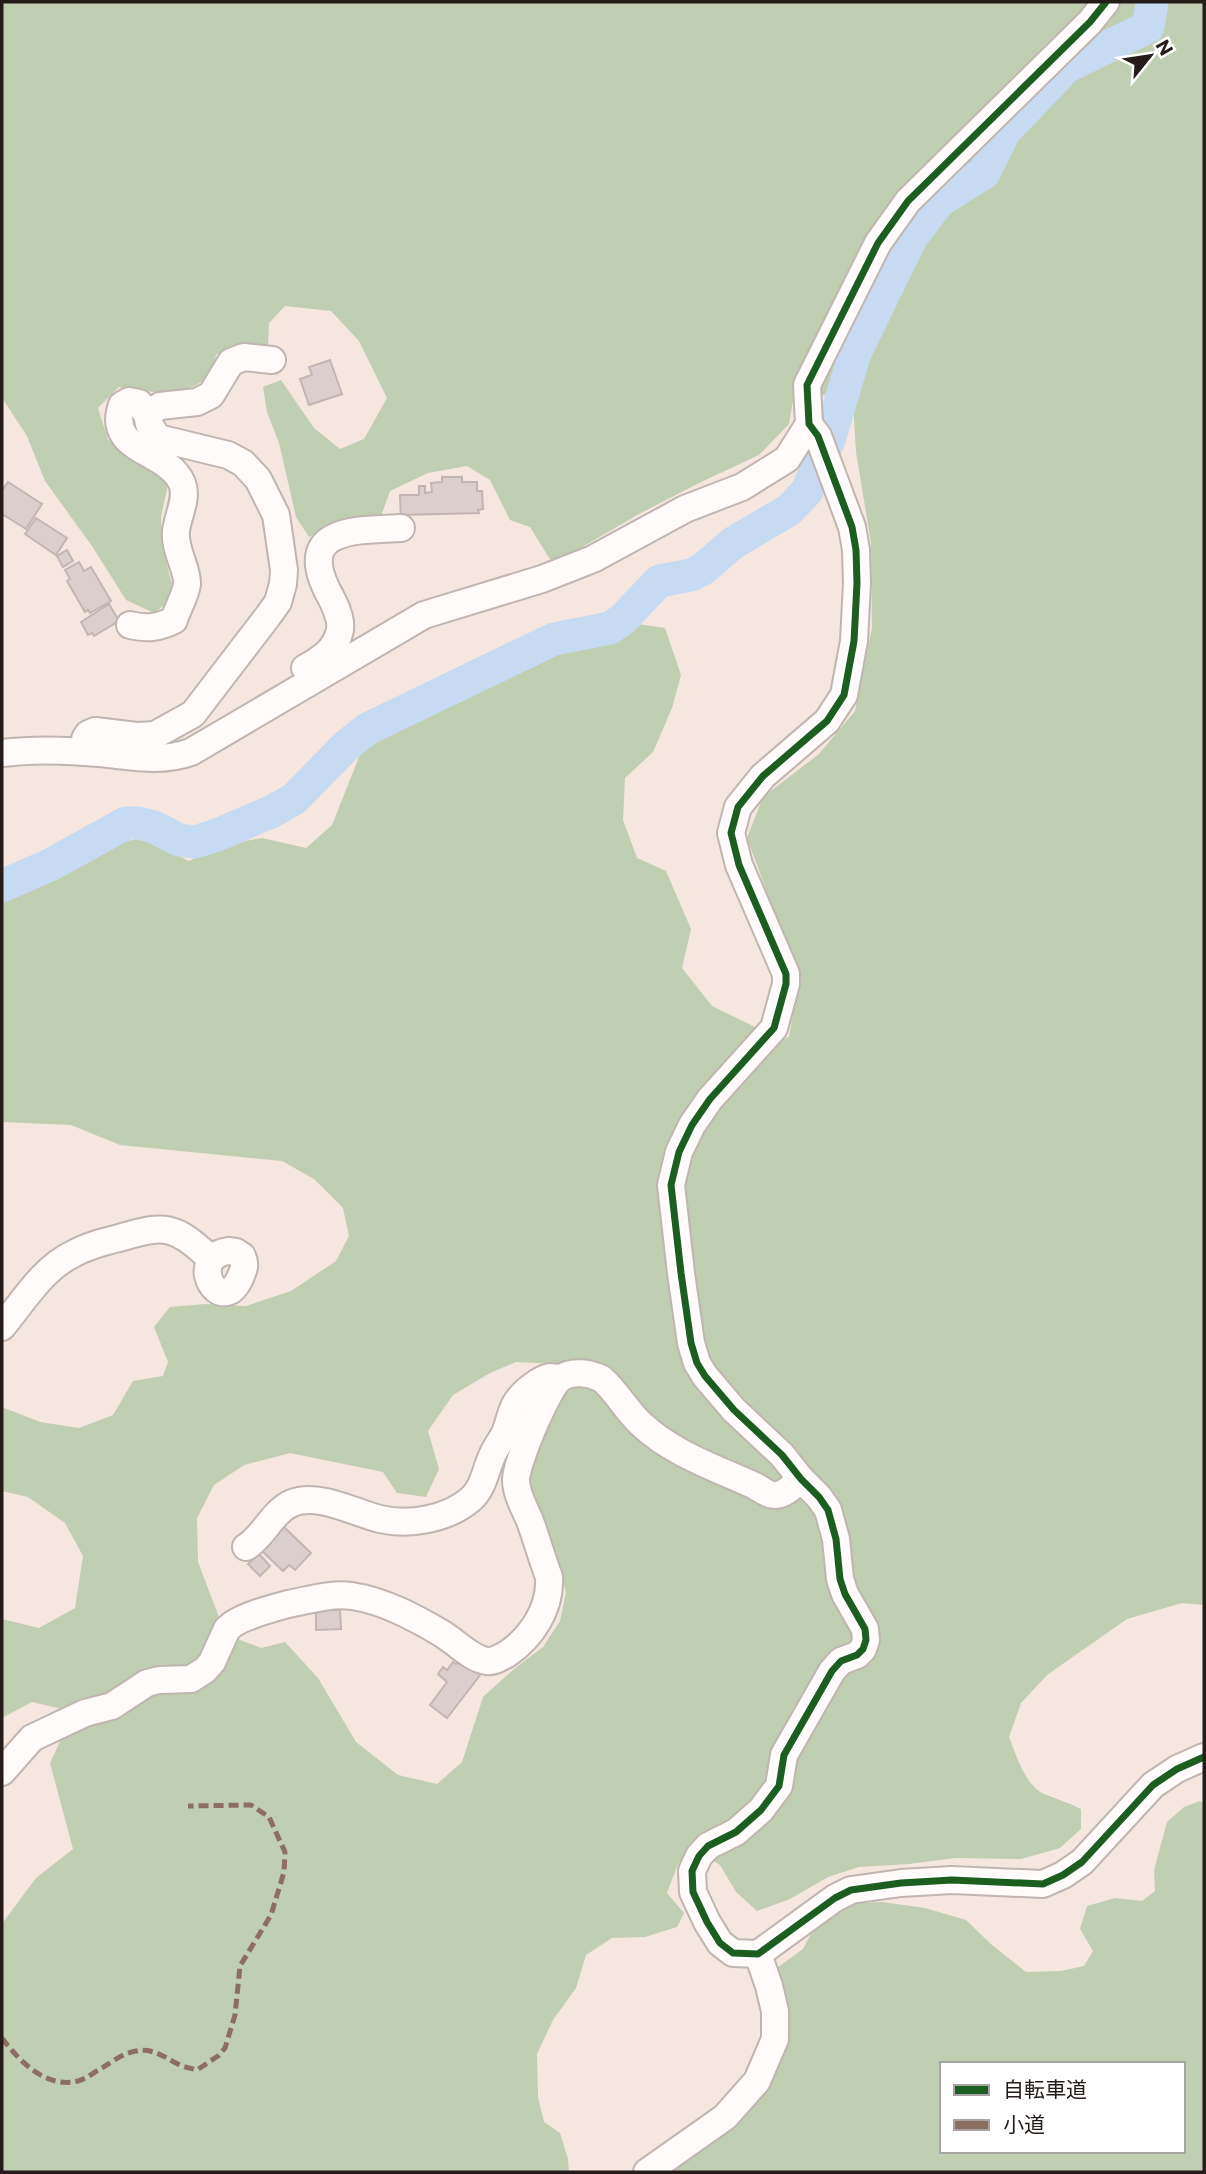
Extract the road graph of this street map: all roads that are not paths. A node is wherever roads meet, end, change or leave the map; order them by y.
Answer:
1 (1107, 2) edge
2 (272, 359) dead end
3 (147, 414) junction
4 (809, 424) junction
5 (401, 528) dead end
6 (130, 625) dead end
7 (287, 697) junction
8 (2, 752) edge
9 (85, 752) junction
10 (211, 1259) dead end
11 (2, 1327) edge
12 (561, 1378) junction
13 (801, 1479) junction
14 (246, 1547) dead end
15 (1204, 1757) edge
16 (2, 1772) edge
17 (758, 1954) junction
18 (647, 2172) edge

1 - 4 street
2 - 3 street
3 - 6 street
3 - 9 street
4 - 7 street
4 - 13 street
5 - 7 street
7 - 9 street
8 - 9 street
10 - 11 street
12 - 13 street
12 - 14 street
12 - 16 street
13 - 17 street
15 - 17 street
17 - 18 street

